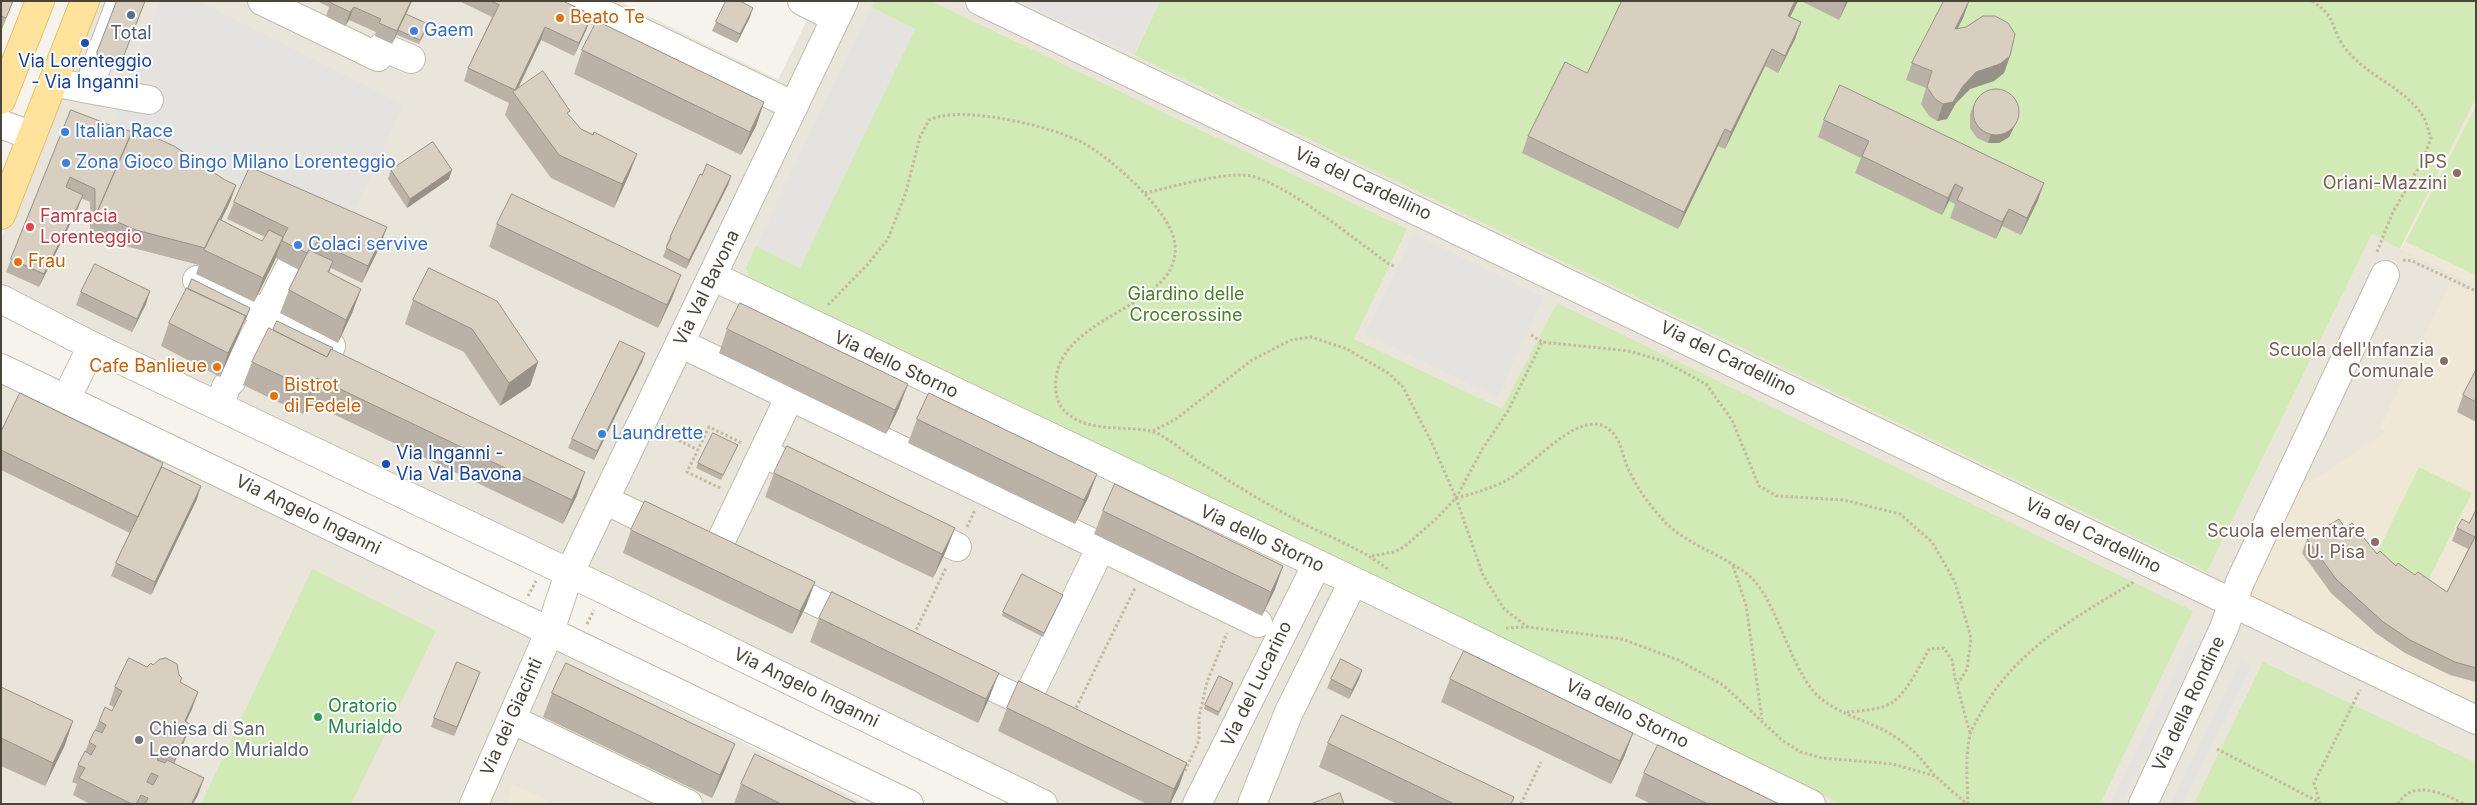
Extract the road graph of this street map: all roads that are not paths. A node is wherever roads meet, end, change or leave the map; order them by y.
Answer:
1 (40, 1) edge
2 (85, 1) edge
3 (121, 1) edge
4 (262, 1) edge
5 (577, 1) edge
6 (802, 1) edge
7 (980, 1) edge
8 (841, 8) edge
9 (411, 59) dead end
10 (53, 82) junction
11 (88, 89) junction
12 (1, 100) edge
13 (149, 100) dead end
14 (794, 106) junction
15 (1, 124) edge
16 (32, 136) junction
17 (1, 216) edge
18 (290, 265) edge
19 (712, 276) junction
20 (2385, 276) road end
21 (197, 280) edge
22 (1, 300) edge
23 (265, 313) junction
24 (680, 343) junction
25 (92, 346) junction
26 (331, 346) edge
27 (1, 368) edge
28 (790, 396) junction
29 (66, 399) junction
30 (220, 405) junction
31 (763, 453) junction
32 (834, 487) edge
33 (605, 500) junction
34 (895, 517) edge
35 (957, 547) dead end
36 (1101, 547) junction
37 (715, 553) junction
38 (1317, 564) junction
39 (569, 574) junction
40 (1353, 582) junction
41 (2234, 604) junction
42 (1247, 617) road end
43 (550, 631) junction
44 (882, 634) edge
45 (935, 659) edge
46 (1025, 703) junction
47 (511, 719) junction
48 (2476, 720) edge
49 (1069, 724) edge
50 (1261, 798) edge
51 (474, 804) edge
52 (688, 804) edge
53 (909, 804) edge
54 (1043, 804) edge
55 (1197, 804) edge
56 (1811, 804) edge
57 (2143, 804) edge

1 - 12 main road
2 - 10 main road
3 - 11 street
4 - 9 street
5 - 14 street
6 - 8 street
7 - 41 street, Via del Cardellino
8 - 14 street, Via Val Bavona
10 - 11 street
10 - 16 main road
11 - 13 street
14 - 19 street, Via Val Bavona
15 - 16 street
16 - 17 main road
18 - 23 street
19 - 24 street, Via Val Bavona
19 - 38 street, Via dello Storno
20 - 41 street, Via della Rondine
21 - 23 street
22 - 25 street, Via Angelo Inganni
23 - 26 street
23 - 30 street
24 - 28 street
24 - 33 street, Via Val Bavona
25 - 29 street
25 - 30 street, Via Angelo Inganni
27 - 29 street, Via Angelo Inganni
28 - 31 street
28 - 36 street
29 - 43 street, Via Angelo Inganni
30 - 39 street, Via Angelo Inganni
31 - 32 street
31 - 37 street
33 - 37 street
33 - 39 street, Via Val Bavona
34 - 35 street
36 - 42 street
36 - 46 street
37 - 44 street
38 - 40 street, Via dello Storno
38 - 55 street, Via del Lucarino
39 - 43 street
39 - 54 street, Via Angelo Inganni
40 - 50 street
40 - 56 street, Via dello Storno
41 - 48 street, Via del Cardellino
41 - 57 street, Via della Rondine
43 - 47 street, Via dei Giacinti
43 - 53 street, Via Angelo Inganni
45 - 46 street
46 - 49 street
47 - 51 street, Via dei Giacinti
47 - 52 street

